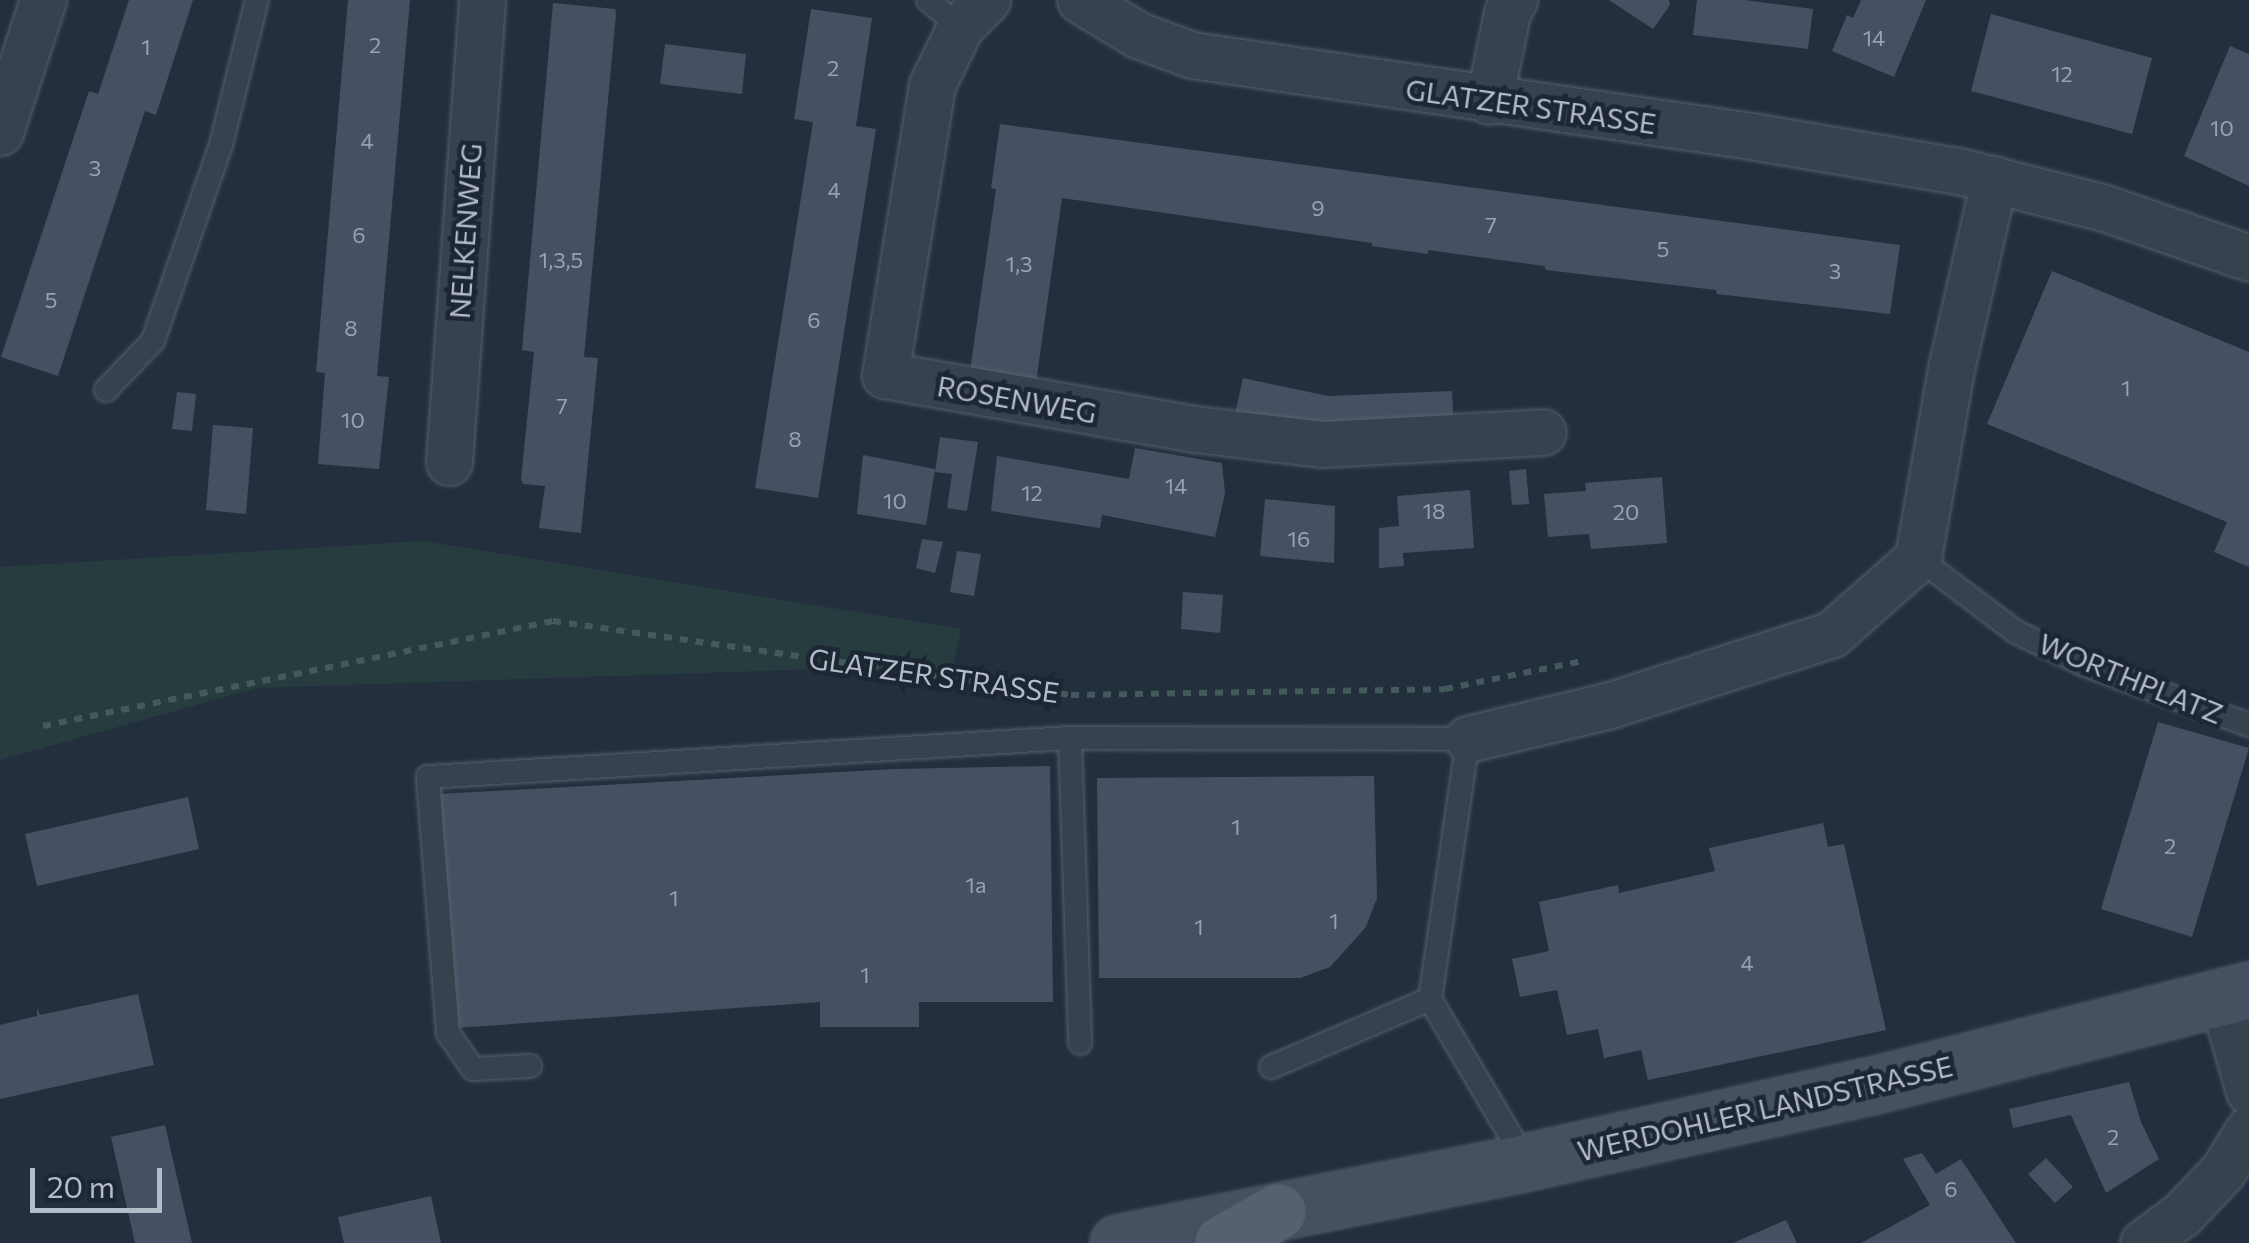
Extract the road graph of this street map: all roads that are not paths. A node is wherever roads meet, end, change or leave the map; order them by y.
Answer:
1 (43, 0) edge
2 (258, 0) edge
3 (482, 0) edge
4 (1080, 0) edge
5 (1514, 0) edge
6 (959, 9) edge
7 (1489, 102) junction
8 (0, 132) edge
9 (1994, 179) junction
10 (2249, 258) edge
11 (106, 390) dead end
12 (1542, 432) dead end
13 (448, 462) dead end
14 (1918, 558) junction
15 (2249, 725) edge
16 (1070, 738) junction
17 (1468, 739) junction
18 (2235, 994) edge
19 (1430, 998) junction
20 (1080, 1043) dead end
21 (530, 1066) dead end
22 (1271, 1067) dead end
23 (2249, 1091) edge
24 (2249, 1129) edge
25 (1526, 1162) junction
26 (1278, 1211) junction
27 (1118, 1243) edge
28 (1222, 1243) edge
29 (2143, 1243) edge

1 - 8 street
2 - 11 lane
3 - 13 street, NELKENWEG
4 - 7 street, GLATZER STRASSE
5 - 7 street
6 - 12 street, ROSENWEG
7 - 9 street, GLATZER STRASSE
9 - 10 street, GLATZER STRASSE
9 - 14 street
14 - 15 lane, WORTHPLATZ
14 - 17 street, GLATZER STRASSE
16 - 17 lane, GLATZER STRASSE
16 - 20 lane, GLATZER STRASSE
16 - 21 lane
17 - 19 lane
18 - 23 street
18 - 25 main road, WERDOHLER LANDSTRASSE
19 - 22 lane
19 - 25 lane
24 - 29 street
25 - 26 main road, WERDOHLER LANDSTRASSE
26 - 27 main road, WERDOHLER LANDSTRASSE
26 - 28 main road

